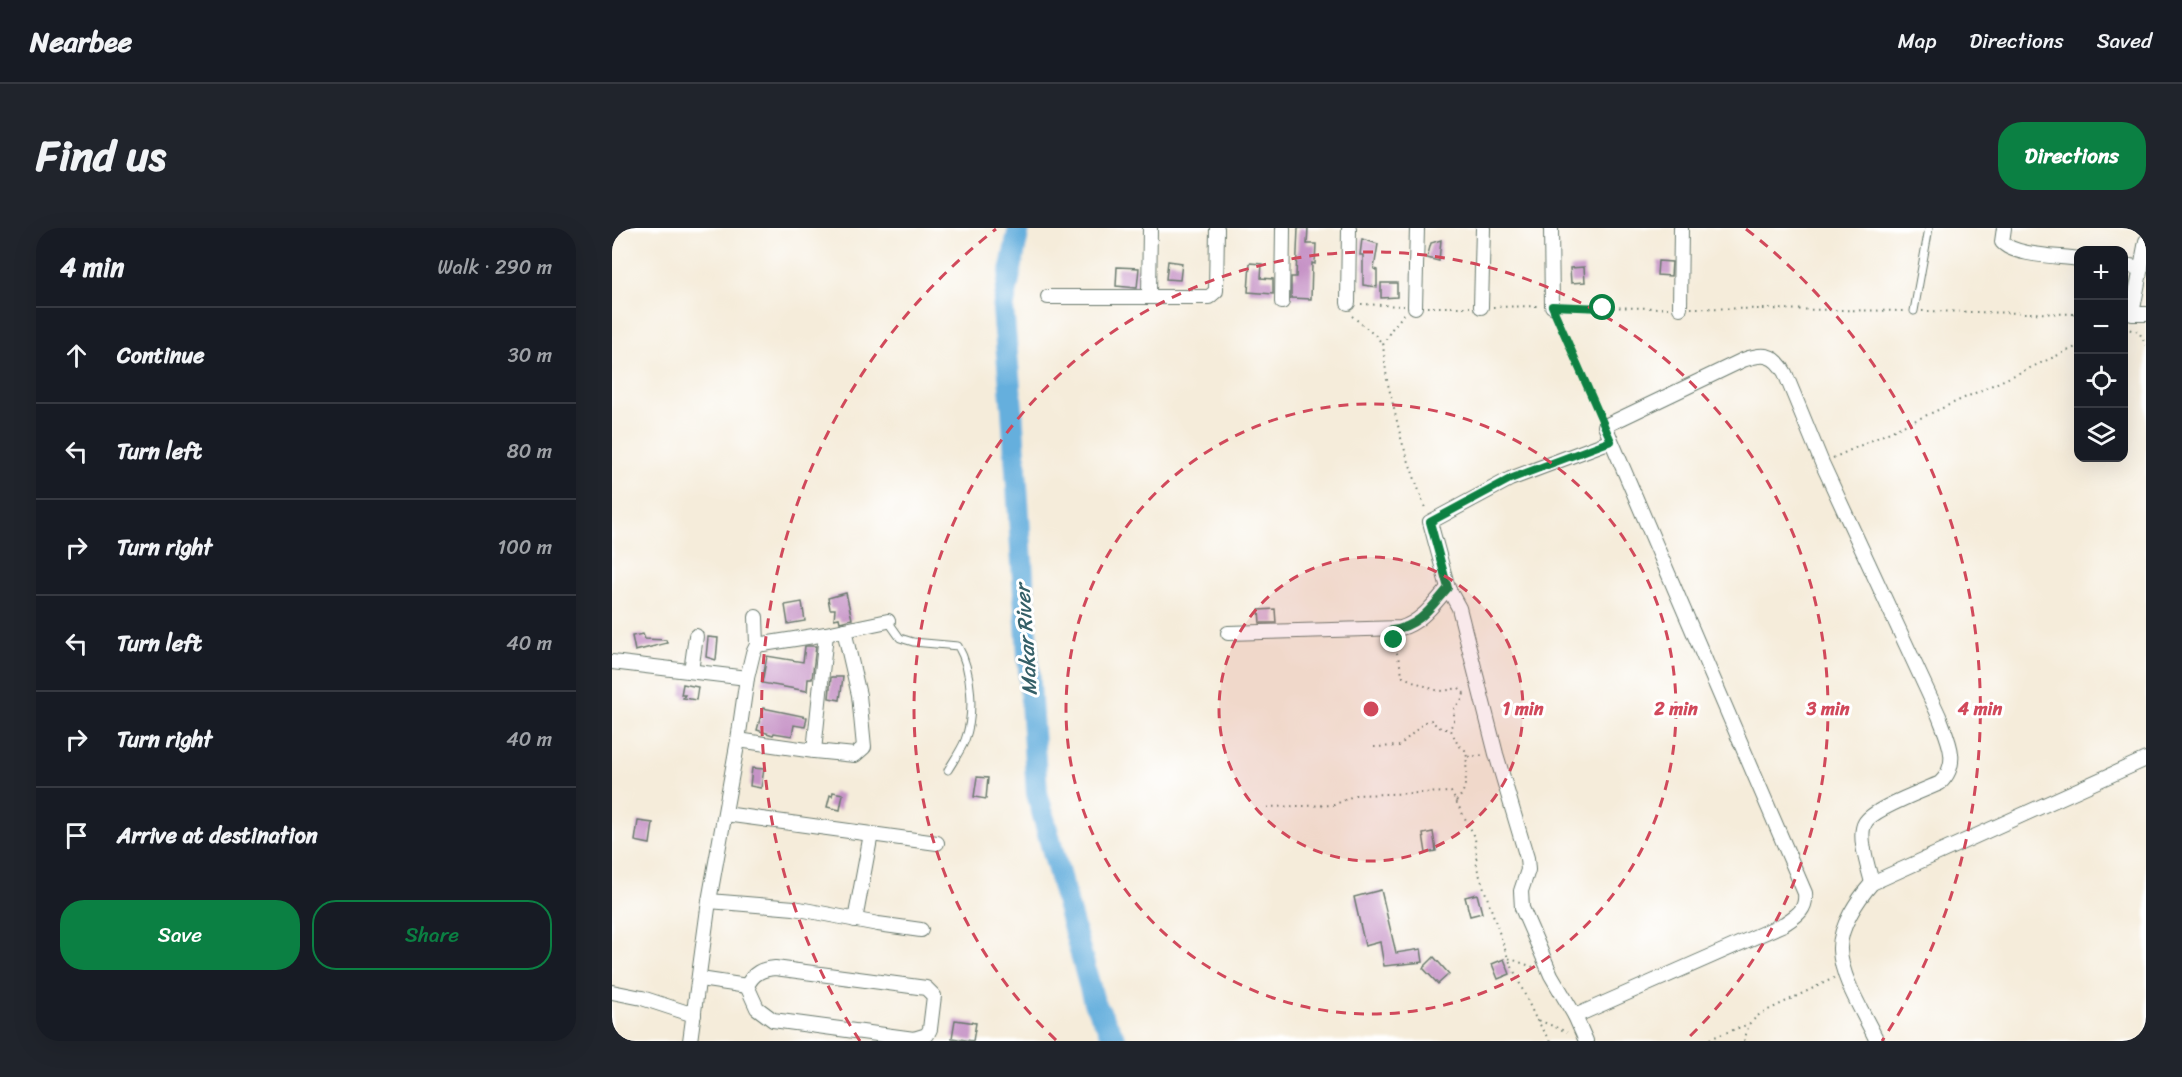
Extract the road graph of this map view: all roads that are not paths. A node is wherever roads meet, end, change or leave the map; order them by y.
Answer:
1 (1150, 228) edge
2 (1217, 228) edge
3 (1283, 228) edge
4 (1349, 228) edge
5 (1417, 228) edge
6 (1483, 228) edge
7 (1551, 228) edge
8 (1681, 228) edge
9 (1929, 228) edge
10 (2004, 228) edge
11 (2146, 242) edge
12 (2074, 258) edge
13 (2128, 266) edge
14 (2141, 268) junction
15 (1048, 297) dead end
16 (1149, 297) junction
17 (1282, 302) dead end
18 (1348, 303) road end
19 (1415, 306) road end
20 (1552, 306) road end
21 (1481, 307) road end
22 (1680, 308) road end
23 (1914, 311) road end
24 (2146, 314) edge
25 (1611, 441) junction
26 (1448, 588) junction
27 (756, 617) dead end
28 (888, 621) joint
29 (844, 630) junction
30 (1228, 633) dead end
31 (826, 634) junction
32 (696, 636) dead end
33 (757, 645) junction
34 (612, 662) edge
35 (691, 671) junction
36 (747, 678) junction
37 (738, 740) junction
38 (814, 751) junction
39 (2146, 759) edge
40 (948, 770) dead end
41 (725, 814) junction
42 (871, 834) junction
43 (937, 843) dead end
44 (1872, 883) junction
45 (709, 901) junction
46 (855, 920) junction
47 (921, 930) dead end
48 (700, 979) junction
49 (747, 986) junction
50 (612, 992) edge
51 (694, 1015) junction
52 (1575, 1016) junction
53 (1586, 1040) edge
54 (690, 1041) edge
55 (1877, 1041) edge

1 - 16 street
2 - 16 street
3 - 17 street
4 - 18 street
5 - 19 street
6 - 21 street
7 - 20 street
8 - 22 street
9 - 23 lane
10 - 12 street
11 - 14 street
13 - 14 street
14 - 24 street
15 - 16 street
25 - 26 street
25 - 44 street
25 - 52 street
26 - 30 street
26 - 52 street
27 - 33 street
28 - 29 street
28 - 40 lane
29 - 31 street
29 - 38 street
31 - 33 street
31 - 38 street
32 - 35 street
33 - 36 street
34 - 35 street
35 - 36 street
36 - 37 street
37 - 38 street
37 - 41 street
39 - 44 street
41 - 42 street
41 - 45 street
42 - 43 street
42 - 46 street
44 - 55 street
45 - 46 street
45 - 48 street
46 - 47 street
48 - 49 street
48 - 51 street
49 - 49 street
50 - 51 street
51 - 54 street
52 - 53 street

